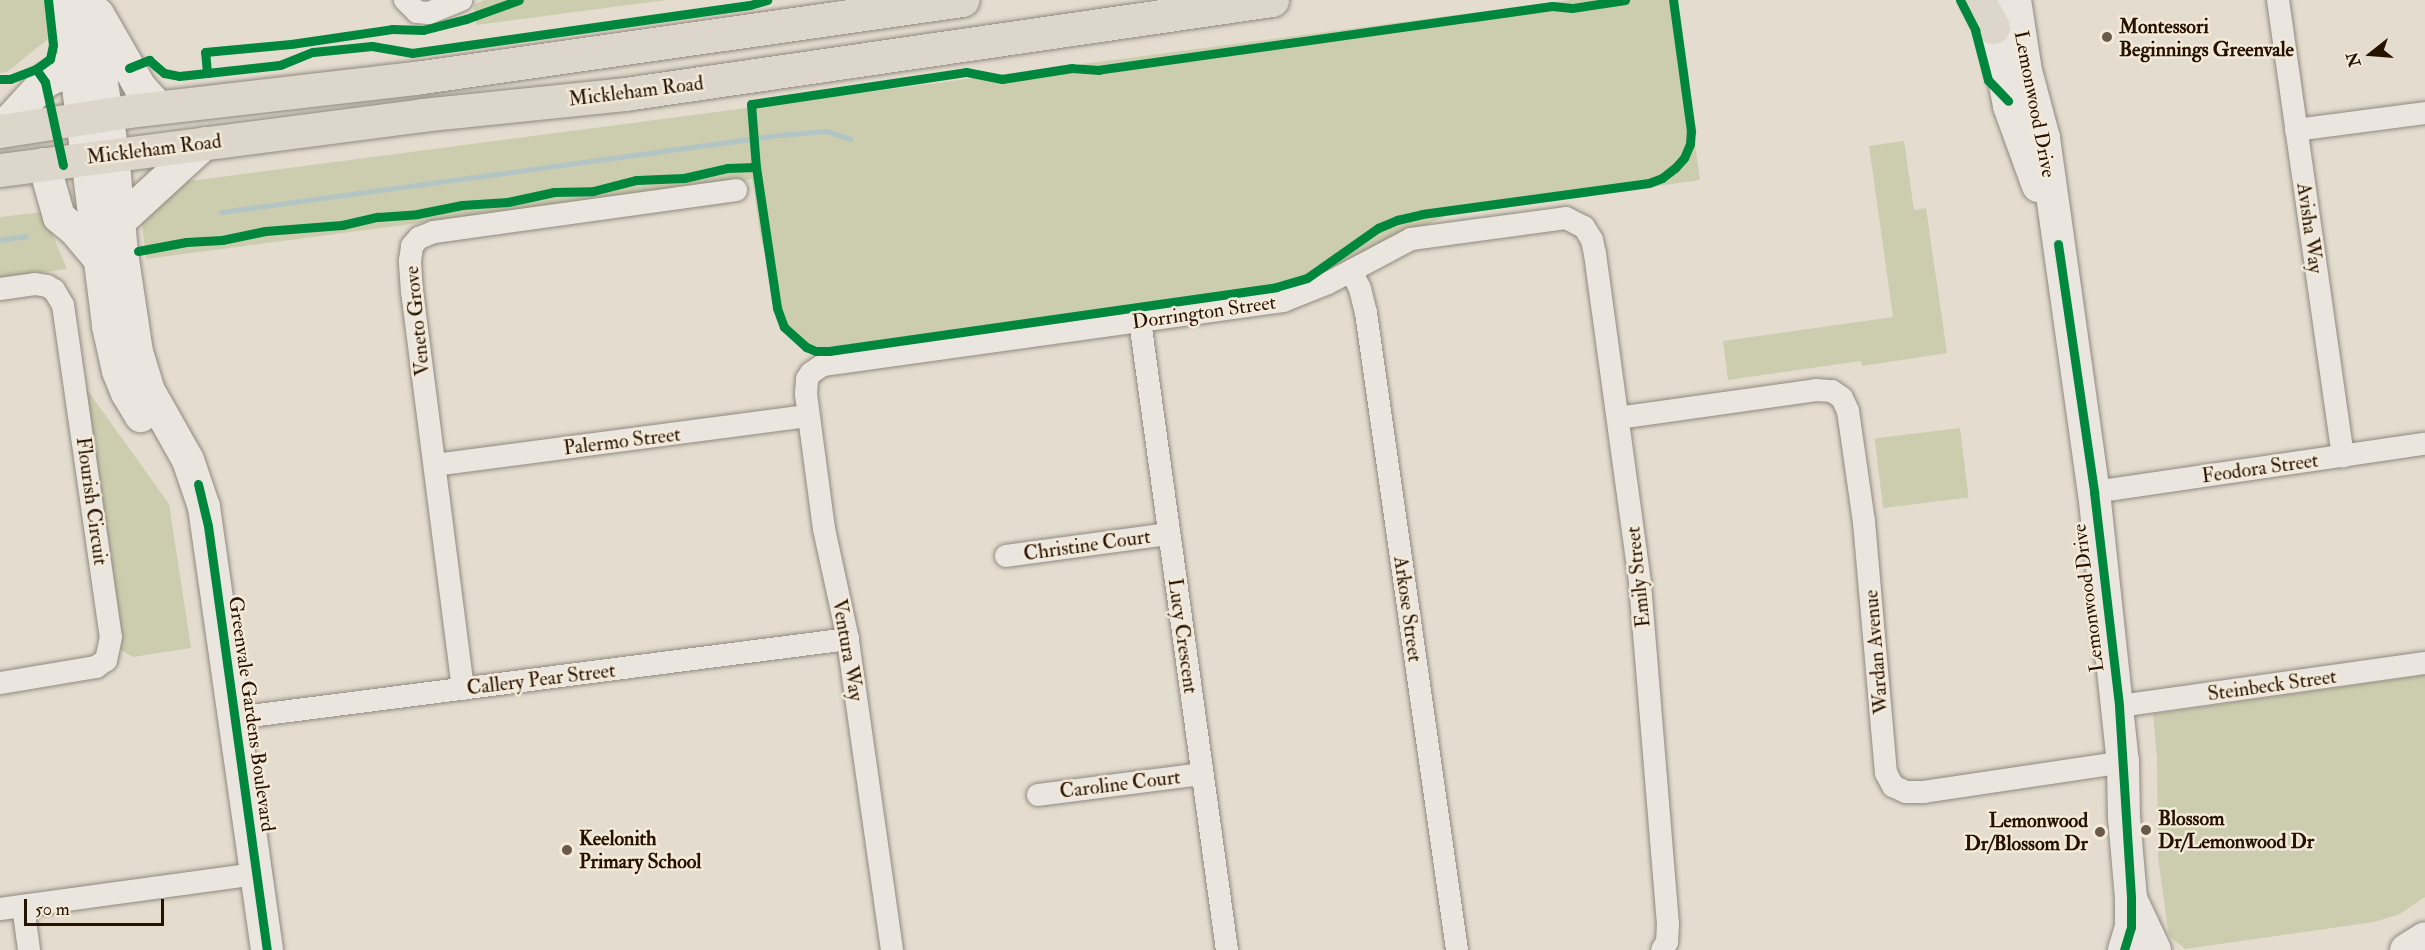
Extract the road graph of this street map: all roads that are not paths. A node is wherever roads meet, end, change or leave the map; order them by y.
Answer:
1 (67, 0) edge
2 (89, 0) edge
3 (405, 0) edge
4 (462, 0) edge
5 (962, 0) edge
6 (1272, 0) edge
7 (2015, 0) edge
8 (2278, 0) edge
9 (1986, 9) edge
10 (74, 59) junction
11 (159, 108) junction
12 (2425, 112) edge
13 (94, 117) junction
14 (2296, 130) junction
15 (0, 131) edge
16 (205, 142) junction
17 (100, 156) junction
18 (44, 164) junction
19 (0, 170) edge
20 (736, 190) dead end
21 (1566, 218) joint
22 (118, 223) junction
23 (2058, 244) junction
24 (97, 256) junction
25 (1351, 271) junction
26 (0, 289) edge
27 (1140, 321) junction
28 (830, 364) joint
29 (808, 417) junction
30 (1618, 418) junction
31 (2425, 444) edge
32 (2343, 456) junction
33 (435, 465) junction
34 (198, 484) junction
35 (2094, 492) junction
36 (1168, 534) junction
37 (1006, 556) dead end
38 (848, 639) junction
39 (2425, 663) edge
40 (0, 683) edge
41 (463, 689) junction
42 (2119, 706) junction
43 (235, 718) junction
44 (2123, 762) junction
45 (1202, 774) junction
46 (1038, 795) dead end
47 (256, 874) junction
48 (2131, 898) junction
49 (23, 906) junction
50 (0, 909) edge
51 (2425, 938) edge
52 (29, 950) edge
53 (267, 950) edge
54 (892, 950) edge
55 (1227, 950) edge
56 (1457, 950) edge
57 (1662, 950) edge
58 (2124, 950) edge
59 (2155, 950) edge
60 (2406, 950) edge

1 - 10 street
2 - 11 street
2 - 13 street
3 - 4 street
5 - 11 main road, Mickleham Road
6 - 16 main road, Mickleham Road
7 - 23 street, Lemonwood Drive
8 - 14 street, Avisha Way
9 - 23 street, Lemonwood Drive
10 - 13 street
10 - 15 street
11 - 13 main road, Mickleham Road
12 - 14 street
13 - 15 main road, Mickleham Road
13 - 17 street, Greenvale Gardens Boulevard
14 - 32 street, Avisha Way
16 - 17 main road, Mickleham Road
16 - 22 street
17 - 18 main road, Mickleham Road
17 - 22 street, Greenvale Gardens Boulevard
17 - 24 street, Greenvale Gardens Boulevard
18 - 19 main road, Mickleham Road
18 - 24 street
20 - 33 street, Veneto Grove
21 - 25 street, Dorrington Street
21 - 30 street, Emily Street
22 - 34 street, Greenvale Gardens Boulevard
23 - 35 street, Lemonwood Drive
24 - 34 street, Greenvale Gardens Boulevard
25 - 27 street, Dorrington Street
25 - 56 street, Arkose Street
26 - 40 street, Flourish Circuit
27 - 28 street, Dorrington Street
27 - 36 street, Lucy Crescent
28 - 29 street, Ventura Way
29 - 33 street, Palermo Street
29 - 38 street, Ventura Way
30 - 44 street, Wardan Avenue
30 - 57 street, Emily Street
31 - 32 street, Feodora Street
32 - 35 street, Feodora Street
33 - 41 street, Veneto Grove
34 - 43 street, Greenvale Gardens Boulevard
35 - 42 street, Lemonwood Drive
36 - 37 street, Christine Court
36 - 45 street, Lucy Crescent
38 - 41 street, Callery Pear Street
38 - 54 street, Ventura Way
39 - 42 street, Steinbeck Street
41 - 43 street, Callery Pear Street
42 - 44 street, Lemonwood Drive
43 - 47 street, Greenvale Gardens Boulevard
44 - 48 street, Lemonwood Drive
45 - 46 street, Caroline Court
45 - 55 street, Lucy Crescent
47 - 49 street
47 - 53 street, Greenvale Gardens Boulevard
48 - 58 street, Lemonwood Drive
48 - 59 street, Lemonwood Drive
49 - 50 street
49 - 52 street
51 - 60 street

